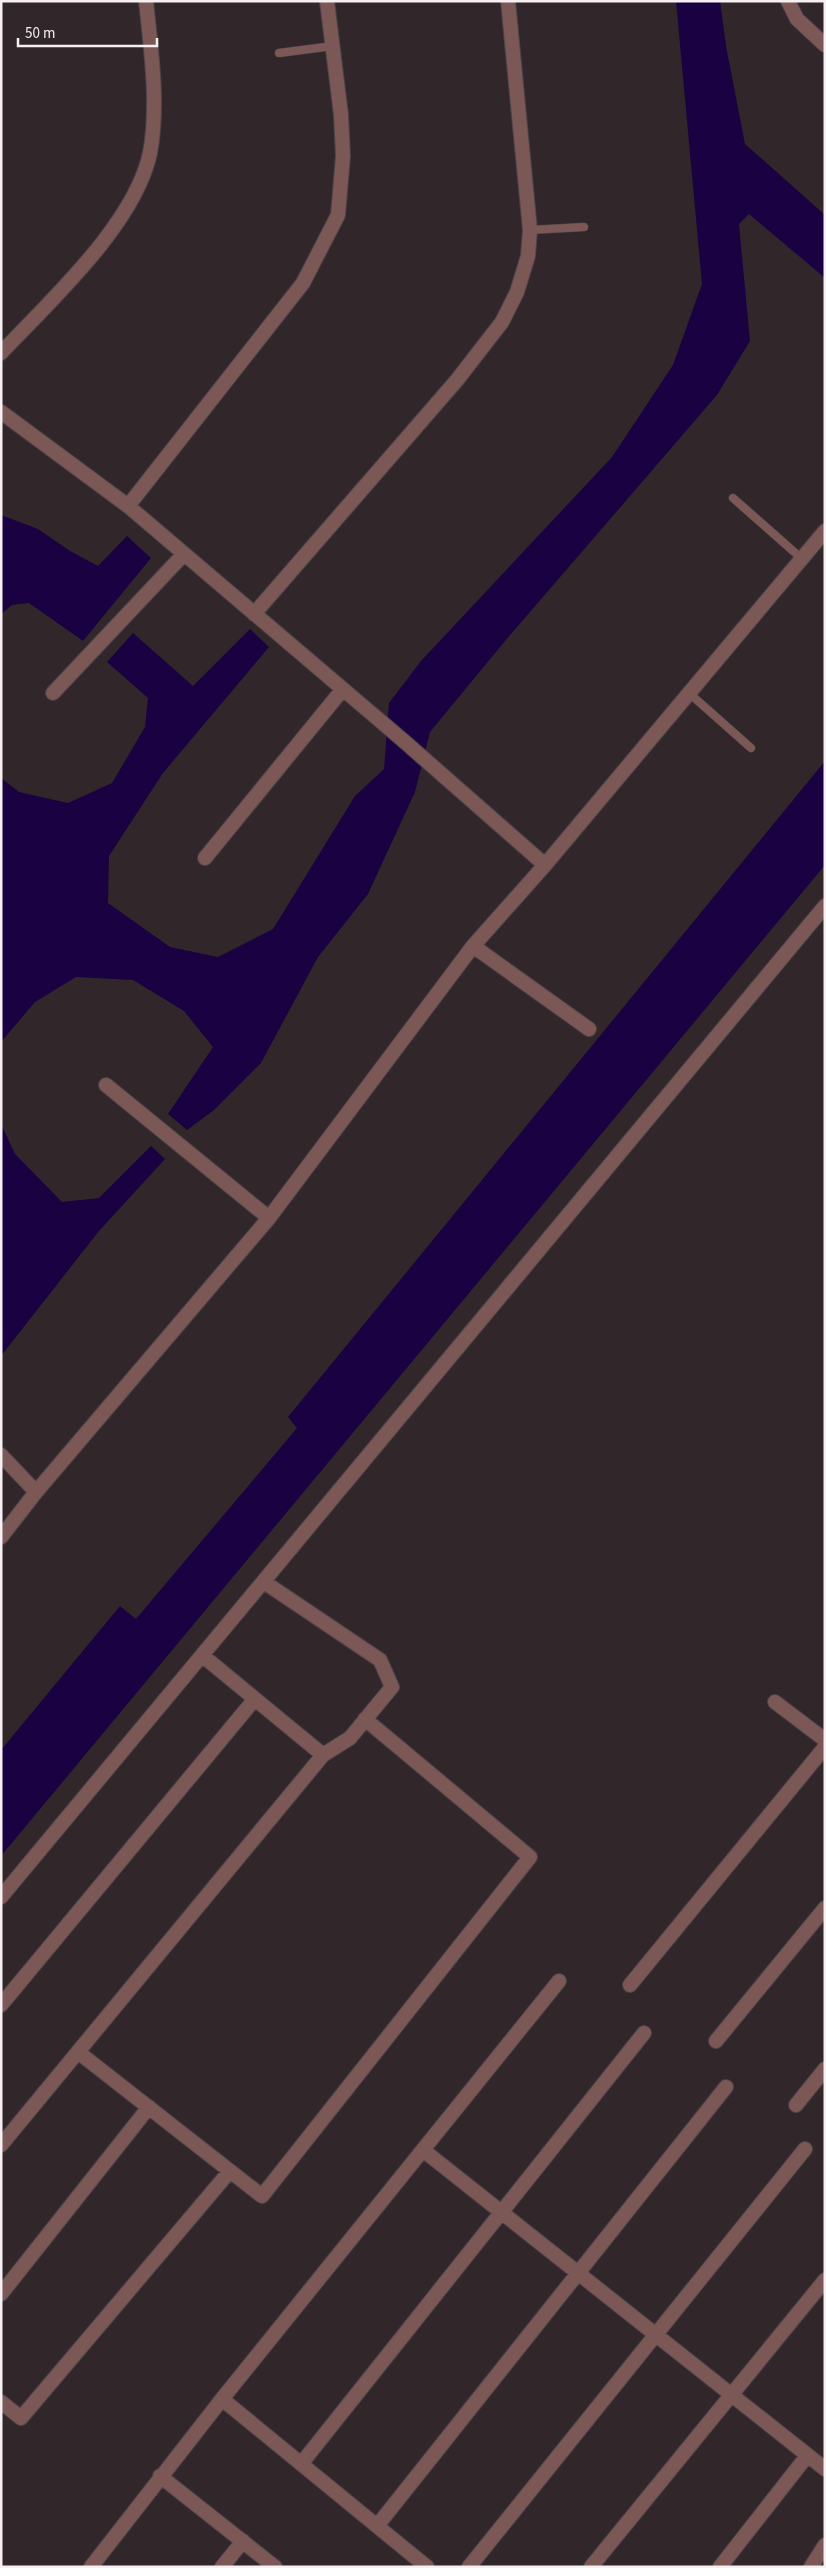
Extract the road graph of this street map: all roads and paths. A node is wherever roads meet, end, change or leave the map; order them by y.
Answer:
1 (146, 1) edge
2 (327, 1) edge
3 (508, 1) edge
4 (788, 1) edge
5 (825, 45) edge
6 (333, 46) junction
7 (279, 53) dead end
8 (584, 227) dead end
9 (530, 230) junction
10 (1, 353) edge
11 (1, 412) edge
12 (733, 498) dead end
13 (128, 506) junction
14 (825, 531) edge
15 (184, 554) junction
16 (802, 558) junction
17 (254, 614) junction
18 (343, 689) junction
19 (53, 693) dead end
20 (688, 693) junction
21 (750, 748) dead end
22 (205, 858) dead end
23 (545, 865) junction
24 (825, 906) edge
25 (473, 946) junction
26 (589, 1029) dead end
27 (106, 1085) dead end
28 (268, 1218) junction
29 (1, 1456) edge
30 (36, 1492) junction
31 (1, 1537) edge
32 (264, 1582) junction
33 (203, 1656) junction
34 (254, 1700) junction
35 (774, 1702) dead end
36 (365, 1719) junction
37 (825, 1740) edge
38 (825, 1747) edge
39 (324, 1755) junction
40 (1, 1897) edge
41 (825, 1908) edge
42 (560, 1981) dead end
43 (630, 1985) dead end
44 (1, 2005) edge
45 (644, 2032) dead end
46 (716, 2042) dead end
47 (78, 2052) junction
48 (825, 2068) edge
49 (726, 2087) dead end
50 (796, 2105) dead end
51 (149, 2107) junction
52 (1, 2145) edge
53 (805, 2149) dead end
54 (423, 2150) junction
55 (230, 2171) junction
56 (501, 2212) junction
57 (578, 2274) junction
58 (825, 2280) edge
59 (1, 2294) edge
60 (655, 2335) junction
61 (731, 2395) junction
62 (222, 2400) junction
63 (1, 2402) edge
64 (807, 2456) junction
65 (301, 2464) junction
66 (825, 2469) edge
67 (160, 2476) junction
68 (377, 2526) junction
69 (243, 2541) junction
70 (825, 2545) edge
71 (91, 2567) edge
72 (222, 2567) edge
73 (275, 2567) edge
74 (427, 2567) edge
75 (469, 2567) edge
76 (591, 2567) edge
77 (720, 2567) edge
78 (811, 2567) edge

1 - 10 street
2 - 6 street
3 - 9 street
4 - 5 street
6 - 7 lane
6 - 13 street
8 - 9 lane
9 - 17 street
11 - 13 street
12 - 16 lane
13 - 15 street
14 - 16 street
15 - 17 street
15 - 19 street
16 - 20 street
17 - 18 street
18 - 22 street
18 - 23 street
20 - 21 lane
20 - 23 street
23 - 25 street
24 - 32 street
25 - 26 street
25 - 28 street
27 - 28 street
28 - 30 street
29 - 30 street
30 - 31 street
32 - 33 street
32 - 36 street
33 - 34 street
33 - 40 street
34 - 39 street
34 - 44 street
35 - 37 street
36 - 39 street
36 - 55 street
38 - 43 street
39 - 47 street
41 - 46 street
42 - 54 street
45 - 56 street
47 - 51 street
47 - 52 street
48 - 50 street
49 - 57 street
51 - 55 street
51 - 59 street
53 - 60 street
54 - 56 street
54 - 62 street
55 - 63 street
56 - 57 street
56 - 65 street
57 - 60 street
57 - 68 street
58 - 61 street
60 - 61 street
60 - 75 street
61 - 64 street
61 - 76 street
62 - 65 street
62 - 67 street
64 - 66 street
64 - 77 street
65 - 68 street
67 - 69 street
67 - 71 street
68 - 74 street
69 - 72 street
69 - 73 street
70 - 78 street

